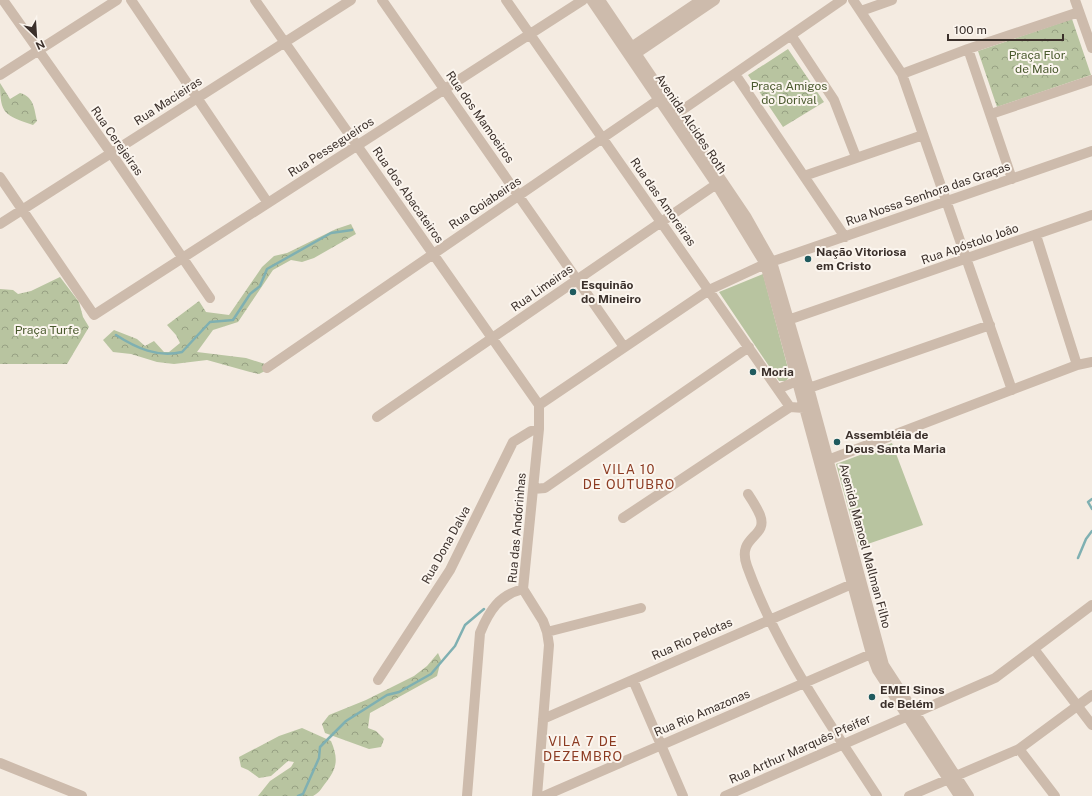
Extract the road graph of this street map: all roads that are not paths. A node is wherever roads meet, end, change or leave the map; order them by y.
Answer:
1 (3, 0) edge
2 (117, 0) edge
3 (131, 0) edge
4 (255, 0) edge
5 (351, 0) edge
6 (382, 0) edge
7 (506, 0) edge
8 (583, 0) edge
9 (591, 0) edge
10 (600, 0) edge
11 (701, 0) edge
12 (715, 0) edge
13 (842, 0) edge
14 (854, 0) edge
15 (892, 0) edge
16 (1075, 0) edge
17 (861, 11) junction
18 (1079, 12) junction
19 (530, 34) junction
20 (791, 35) junction
21 (285, 42) junction
22 (1092, 48) edge
23 (968, 49) junction
24 (38, 51) junction
25 (631, 52) junction
26 (735, 74) junction
27 (902, 74) junction
28 (0, 75) edge
29 (1092, 80) edge
30 (444, 89) junction
31 (198, 97) junction
32 (658, 100) junction
33 (991, 114) junction
34 (674, 116) junction
35 (922, 134) junction
36 (603, 138) junction
37 (357, 145) junction
38 (1092, 151) edge
39 (111, 153) junction
40 (856, 157) junction
41 (804, 176) junction
42 (0, 177) edge
43 (1012, 179) junction
44 (719, 182) junction
45 (519, 195) junction
46 (947, 201) junction
47 (268, 203) junction
48 (22, 210) junction
49 (1092, 216) edge
50 (661, 222) junction
51 (0, 224) edge
52 (1036, 235) junction
53 (844, 237) junction
54 (433, 254) junction
55 (181, 259) junction
56 (966, 259) junction
57 (769, 263) junction
58 (578, 280) junction
59 (709, 290) junction
60 (210, 298) dead end
61 (788, 320) junction
62 (990, 325) junction
63 (492, 338) junction
64 (624, 347) junction
65 (749, 348) junction
66 (1092, 362) edge
67 (1076, 365) junction
68 (267, 368) dead end
69 (797, 381) junction
70 (809, 388) junction
71 (778, 389) junction
72 (1012, 390) junction
73 (538, 405) junction
74 (809, 406) junction
75 (790, 407) junction
76 (377, 417) dead end
77 (539, 429) junction
78 (828, 460) junction
79 (533, 489) junction
80 (748, 494) dead end
81 (622, 518) dead end
82 (852, 584) junction
83 (524, 589) junction
84 (1092, 605) edge
85 (641, 608) dead end
86 (770, 619) junction
87 (547, 632) junction
88 (1034, 649) junction
89 (871, 654) junction
90 (378, 680) dead end
91 (633, 680) junction
92 (804, 683) junction
93 (1092, 695) edge
94 (1077, 706) junction
95 (911, 715) junction
96 (543, 719) junction
97 (1092, 725) edge
98 (843, 744) junction
99 (661, 745) junction
100 (1019, 749) junction
101 (0, 763) edge
102 (952, 778) junction
103 (82, 796) edge
104 (467, 796) edge
105 (537, 796) edge
106 (544, 796) edge
107 (683, 796) edge
108 (725, 796) edge
109 (877, 796) edge
110 (909, 796) edge
111 (959, 796) edge
112 (968, 796) edge
113 (1054, 796) edge

1 - 24 street, Rua Cerejeiras
2 - 24 street
3 - 31 street
4 - 21 street, Rua dos Abacateiros
5 - 21 street, Rua Macieiras
6 - 30 street, Rua dos Mamoeiros
7 - 19 street, Rua das Amoreiras
8 - 19 street, Rua Pessegueiros
9 - 25 street, Avenida Alcides Roth
10 - 25 street, Avenida Alcides Roth
11 - 25 street
12 - 25 street
13 - 20 street
14 - 17 street
15 - 17 street
16 - 18 street
17 - 27 street
18 - 22 street
18 - 23 street
19 - 30 street, Rua Pessegueiros
19 - 36 street, Rua das Amoreiras
20 - 26 street
20 - 40 street
21 - 31 street, Rua Macieiras
21 - 37 street, Rua dos Abacateiros
23 - 27 street
23 - 33 street
24 - 28 street
24 - 39 street, Rua Cerejeiras
25 - 32 street, Avenida Alcides Roth
25 - 34 street, Avenida Alcides Roth
26 - 34 street
26 - 41 street
27 - 35 street
29 - 33 street
30 - 37 street, Rua Pessegueiros
30 - 45 street, Rua dos Mamoeiros
31 - 39 street, Rua Macieiras
31 - 47 street
32 - 34 street, Avenida Alcides Roth
32 - 36 street, Rua Goiabeiras
33 - 43 street
34 - 44 street, Avenida Alcides Roth
35 - 40 street
35 - 46 street
36 - 45 street, Rua Goiabeiras
36 - 50 street, Rua das Amoreiras
37 - 47 street, Rua Pessegueiros
37 - 54 street, Rua dos Abacateiros
38 - 43 street, Rua Nossa Senhora das Graças
39 - 48 street, Rua Macieiras
39 - 55 street, Rua Cerejeiras
40 - 41 street
41 - 53 street
42 - 48 street
43 - 46 street, Rua Nossa Senhora das Graças
44 - 50 street, Rua Limeiras
44 - 57 street, Avenida Alcides Roth
45 - 54 street, Rua Goiabeiras
45 - 58 street, Rua dos Mamoeiros
46 - 53 street, Rua Nossa Senhora das Graças
46 - 56 street
47 - 55 street, Rua Pessegueiros
48 - 51 street, Rua Macieiras
48 - 55 street, Rua Pessegueiros
49 - 52 street, Rua Apóstolo João
50 - 58 street, Rua Limeiras
50 - 59 street, Rua das Amoreiras
52 - 56 street, Rua Apóstolo João
52 - 67 street
53 - 57 street, Rua Nossa Senhora das Graças
54 - 63 street, Rua dos Abacateiros
54 - 68 street, Rua Goiabeiras
55 - 60 street, Rua Cerejeiras
56 - 61 street, Rua Apóstolo João
56 - 62 street
57 - 59 street, Rua Nossa Senhora das Graças
57 - 61 street, Avenida Manoel Mallman Filho
57 - 69 street, Avenida Manoel Mallman Filho
58 - 63 street, Rua Limeiras
58 - 64 street, Rua dos Mamoeiros
59 - 64 street, Rua Nossa Senhora das Graças
59 - 65 street, Rua das Amoreiras
61 - 70 street, Avenida Manoel Mallman Filho
62 - 70 street
62 - 72 street
63 - 73 street, Rua dos Abacateiros
63 - 76 street, Rua Limeiras
64 - 73 street, Rua Nossa Senhora das Graças
65 - 71 street, Rua das Amoreiras
65 - 79 street
66 - 67 street
67 - 72 street
69 - 71 street
69 - 74 street, Avenida Manoel Mallman Filho
70 - 74 street, Avenida Manoel Mallman Filho
71 - 75 street, Rua das Amoreiras
72 - 78 street
73 - 77 street, Rua das Andorinhas
74 - 75 street
74 - 78 street, Avenida Manoel Mallman Filho
74 - 82 street, Avenida Manoel Mallman Filho
75 - 81 street
77 - 79 street, Rua das Andorinhas
77 - 90 street, Rua Dona Dalva
78 - 95 street, Avenida Manoel Mallman Filho
79 - 83 street, Rua das Andorinhas
80 - 86 street
82 - 86 street, Rua Rio Pelotas
82 - 89 street, Avenida Manoel Mallman Filho
83 - 87 street, Rua das Andorinhas
83 - 104 street
84 - 88 street, Rua Arthur Marquês Pfeifer
85 - 87 street
86 - 91 street, Rua Rio Pelotas
86 - 92 street
87 - 96 street, Rua das Andorinhas
88 - 94 street
88 - 95 street, Rua Arthur Marquês Pfeifer
89 - 92 street, Rua Rio Amazonas
89 - 95 street, Avenida Manoel Mallman Filho
91 - 96 street, Rua Rio Pelotas
91 - 99 street
92 - 98 street
92 - 99 street, Rua Rio Amazonas
93 - 94 street
94 - 97 street
94 - 100 street
95 - 98 street, Rua Arthur Marquês Pfeifer
95 - 102 street, Avenida Manoel Mallman Filho
96 - 105 street, Rua das Andorinhas
98 - 108 street, Rua Arthur Marquês Pfeifer
98 - 109 street
99 - 106 street, Rua Rio Amazonas
99 - 107 street
100 - 102 street
100 - 113 street
101 - 103 street
102 - 110 street
102 - 111 street, Avenida Manoel Mallman Filho
102 - 112 street, Avenida Manoel Mallman Filho

